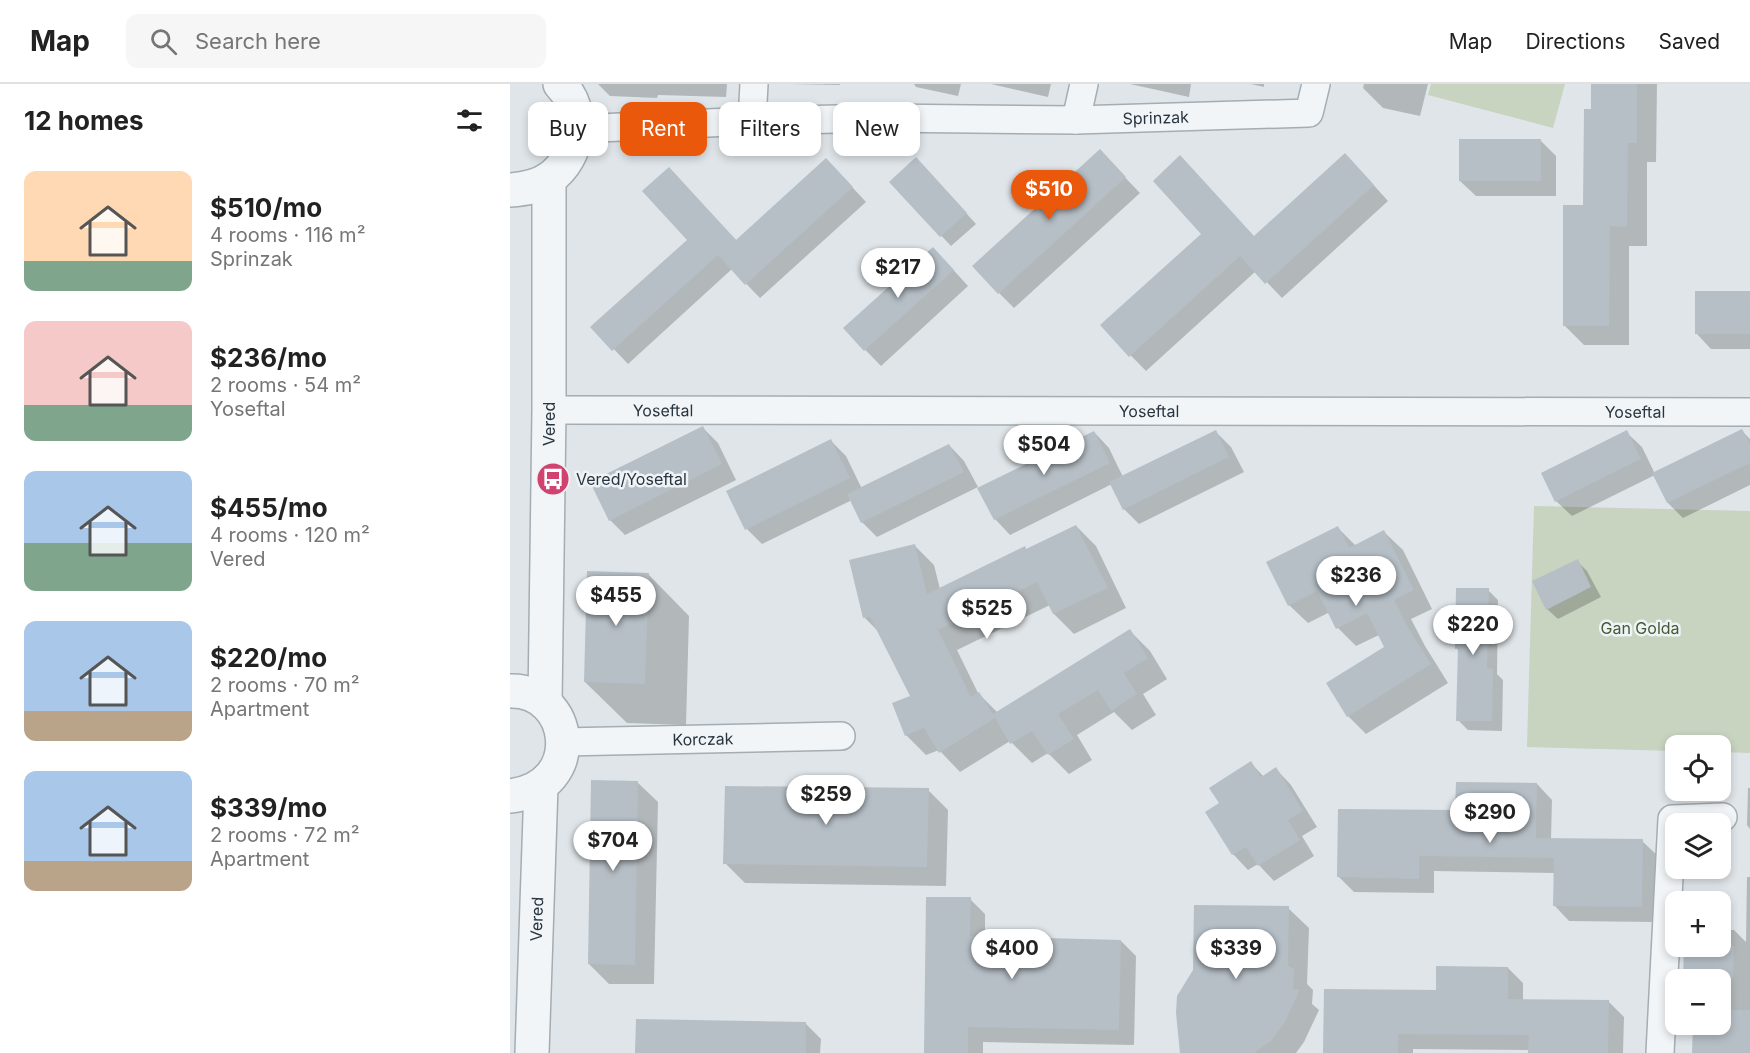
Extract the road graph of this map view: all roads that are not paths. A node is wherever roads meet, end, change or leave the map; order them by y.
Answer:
1 (560, 84) edge
2 (754, 84) edge
3 (1084, 84) edge
4 (1316, 84) edge
5 (571, 102) edge
6 (753, 102) edge
7 (821, 119) edge
8 (1076, 120) junction
9 (719, 123) edge
10 (608, 128) edge
11 (569, 156) edge
12 (549, 180) junction
13 (510, 190) edge
14 (549, 410) junction
15 (1750, 412) edge
16 (510, 691) edge
17 (545, 703) junction
18 (841, 736) dead end
19 (563, 742) junction
20 (541, 786) junction
21 (510, 796) edge
22 (1669, 879) edge
23 (532, 1053) edge
24 (1660, 1053) edge

1 - 5 street
2 - 6 street
3 - 8 street
4 - 8 street, Sprinzak
7 - 8 street, Sprinzak
9 - 10 street, Sprinzak
11 - 12 street
12 - 13 street
12 - 14 street, Vered
14 - 15 street, Yoseftal
14 - 17 street, Vered
16 - 17 street
17 - 19 street
18 - 19 street, Korczak
19 - 20 street
20 - 21 street
20 - 23 street, Vered
22 - 24 street

